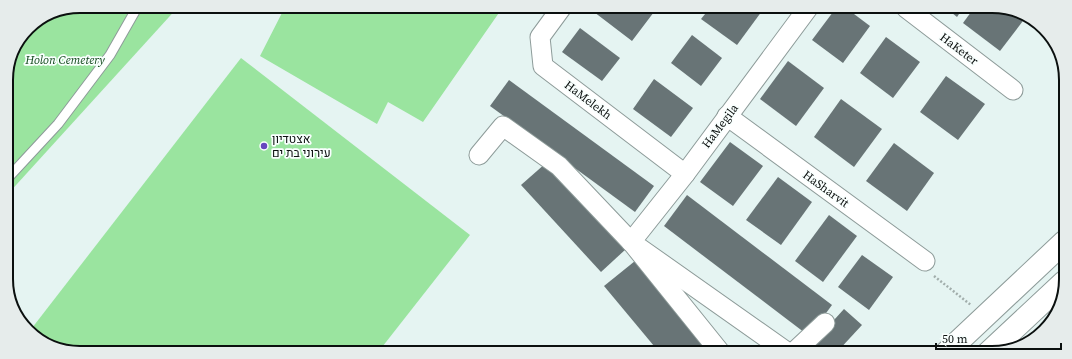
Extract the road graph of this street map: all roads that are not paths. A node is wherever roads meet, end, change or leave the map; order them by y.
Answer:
1 (134, 13) edge
2 (558, 13) edge
3 (804, 13) edge
4 (913, 13) edge
5 (1013, 90) dead end
6 (728, 116) junction
7 (479, 155) dead end
8 (13, 173) edge
9 (685, 174) junction
10 (631, 242) junction
11 (1059, 247) edge
12 (925, 261) dead end
13 (1058, 288) edge
14 (826, 322) dead end
15 (715, 346) edge
16 (778, 346) edge
17 (800, 346) edge
18 (953, 346) edge
19 (995, 346) edge

1 - 8 lane
2 - 9 street, HaMelekh
3 - 6 street, HaMegila
4 - 5 street, HaKeter
6 - 9 street, HaMegila
6 - 12 street, HaSharvit
7 - 10 street
9 - 10 street, HaMegila
10 - 15 street
10 - 16 street
11 - 18 street
13 - 19 street
14 - 17 street

